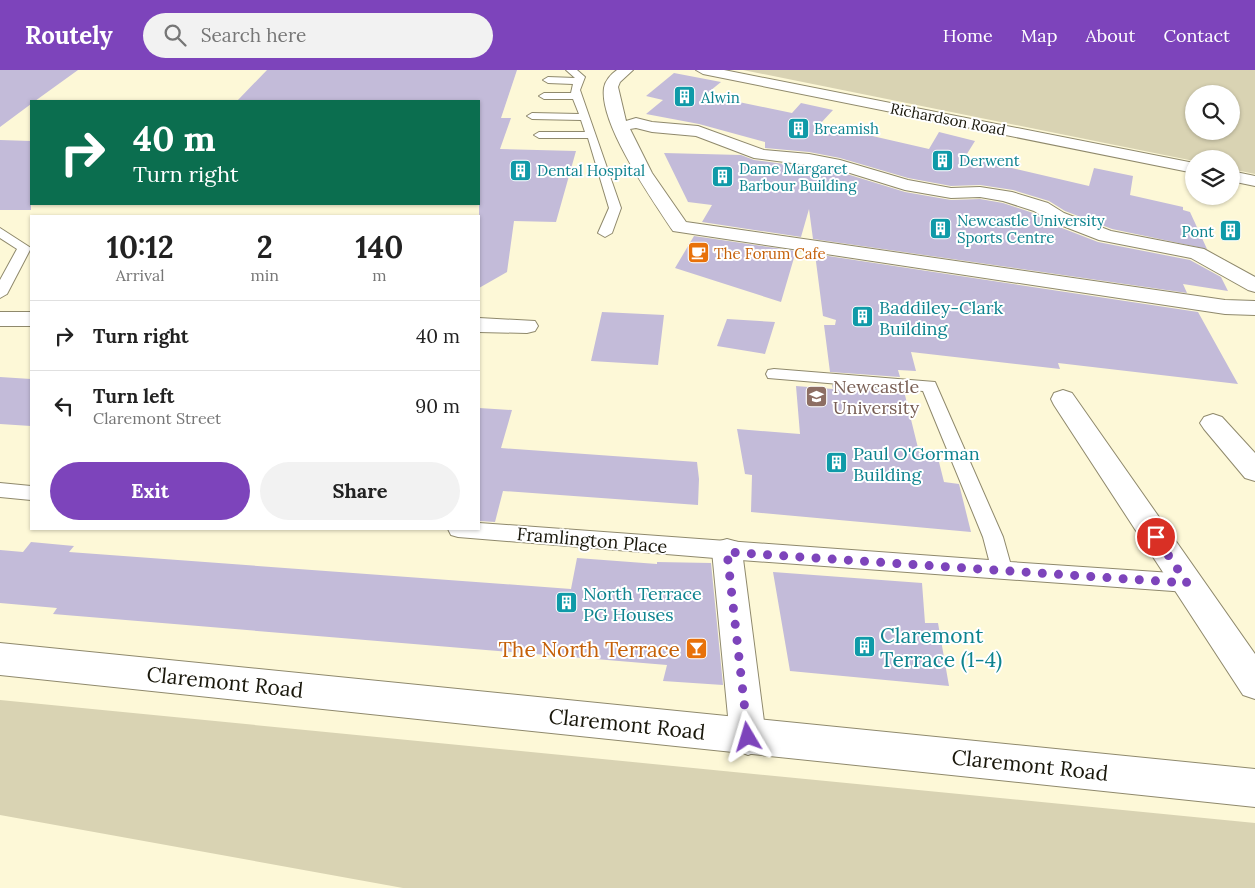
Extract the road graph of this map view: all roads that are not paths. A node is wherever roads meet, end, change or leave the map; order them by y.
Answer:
1 (571, 70) edge
2 (626, 70) edge
3 (703, 70) edge
4 (548, 80) dead end
5 (578, 81) junction
6 (544, 96) dead end
7 (578, 96) junction
8 (532, 116) dead end
9 (586, 117) junction
10 (621, 127) junction
11 (540, 136) dead end
12 (592, 136) junction
13 (1185, 166) edge
14 (1240, 178) edge
15 (1255, 181) edge
16 (0, 232) edge
17 (605, 233) dead end
18 (28, 247) edge
19 (1255, 286) edge
20 (0, 294) edge
21 (1255, 308) edge
22 (0, 319) edge
23 (30, 319) edge
24 (480, 325) edge
25 (527, 326) dead end
26 (774, 374) dead end
27 (1063, 399) dead end
28 (1213, 423) dead end
29 (1255, 471) edge
30 (0, 490) edge
31 (30, 493) edge
32 (470, 530) edge
33 (727, 552) junction
34 (1002, 570) junction
35 (1187, 583) junction
36 (0, 659) edge
37 (1255, 684) edge
38 (748, 737) junction
39 (1255, 788) edge

1 - 5 lane
2 - 10 street
3 - 13 street, Richardson Road
4 - 5 lane
5 - 7 lane
6 - 7 lane
7 - 9 lane
8 - 9 lane
9 - 12 lane
10 - 19 street
10 - 21 street
11 - 12 lane
12 - 17 lane
14 - 15 street
16 - 18 lane
18 - 20 lane
22 - 23 street
24 - 25 street
26 - 34 lane
27 - 35 street
28 - 29 street
30 - 31 lane
32 - 33 lane, Framlington Place
33 - 34 lane
33 - 38 street
34 - 35 lane
35 - 37 street
36 - 38 street, Claremont Road
38 - 39 street, Claremont Road

